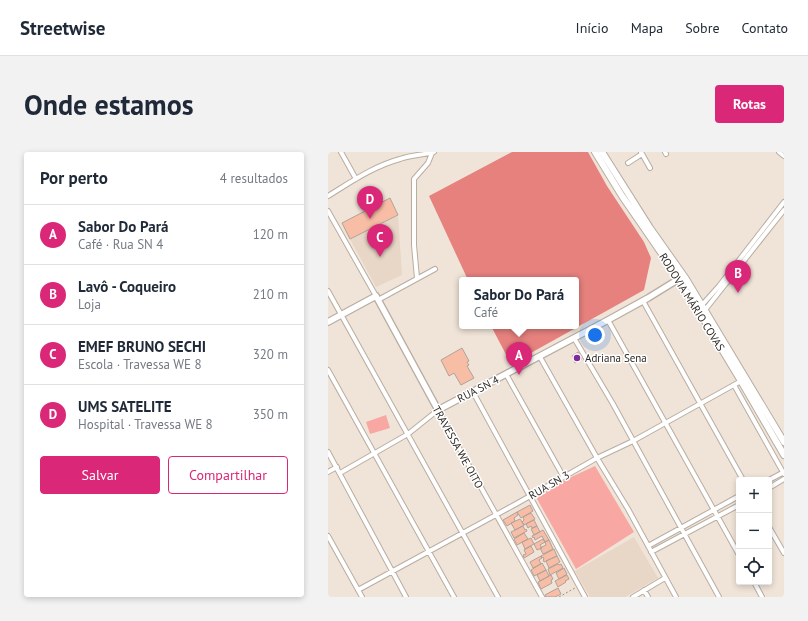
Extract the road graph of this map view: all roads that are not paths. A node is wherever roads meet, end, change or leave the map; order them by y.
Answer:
1 (341, 152) edge
2 (432, 152) edge
3 (595, 152) edge
4 (779, 152) edge
5 (604, 153) edge
6 (641, 153) edge
7 (784, 156) edge
8 (628, 163) dead end
9 (650, 168) dead end
10 (356, 179) junction
11 (328, 196) edge
12 (784, 202) edge
13 (784, 210) edge
14 (328, 211) edge
15 (777, 216) junction
16 (435, 269) dead end
17 (417, 278) junction
18 (681, 278) junction
19 (328, 291) edge
20 (377, 298) junction
21 (643, 301) junction
22 (703, 308) junction
23 (341, 315) junction
24 (608, 320) junction
25 (328, 322) edge
26 (574, 338) junction
27 (540, 357) junction
28 (328, 370) edge
29 (506, 374) junction
30 (741, 380) junction
31 (734, 385) junction
32 (473, 392) junction
33 (700, 403) junction
34 (438, 410) junction
35 (665, 423) junction
36 (408, 434) junction
37 (633, 441) junction
38 (784, 442) edge
39 (328, 452) edge
40 (375, 454) junction
41 (784, 455) edge
42 (597, 458) junction
43 (337, 467) junction
44 (328, 472) edge
45 (340, 473) junction
46 (784, 473) edge
47 (563, 476) junction
48 (741, 477) edge
49 (772, 479) edge
50 (784, 479) edge
51 (772, 486) edge
52 (530, 496) junction
53 (736, 498) edge
54 (736, 507) edge
55 (714, 510) junction
56 (497, 514) junction
57 (718, 517) junction
58 (681, 528) junction
59 (772, 532) edge
60 (462, 533) junction
61 (685, 533) junction
62 (328, 536) edge
63 (648, 546) junction
64 (736, 550) edge
65 (429, 551) junction
66 (651, 552) junction
67 (784, 554) edge
68 (392, 572) junction
69 (665, 578) junction
70 (756, 585) edge
71 (358, 590) junction
72 (644, 590) junction
73 (362, 597) edge
74 (406, 597) edge
75 (454, 597) edge
76 (498, 597) edge
77 (542, 597) edge
78 (585, 597) edge
79 (633, 597) edge
80 (648, 597) edge
81 (676, 597) edge
82 (719, 597) edge
83 (762, 597) edge

1 - 10 street
2 - 10 street
2 - 17 street
3 - 18 main road, RODOVIA MÁRIO COVAS
4 - 7 street
5 - 18 main road, RODOVIA MÁRIO COVAS
6 - 8 street
6 - 9 street
10 - 11 street
12 - 15 street
13 - 15 street
14 - 20 street
15 - 22 street
16 - 17 street
17 - 20 street
18 - 21 main road, RUA SN 4
18 - 22 main road, RODOVIA MÁRIO COVAS
18 - 30 main road, RODOVIA MÁRIO COVAS
19 - 23 street
20 - 23 main road
20 - 34 main road, TRAVESSA WE OITO
21 - 24 main road, RUA SN 4
21 - 33 street
22 - 38 main road, RODOVIA MÁRIO COVAS
23 - 25 main road
23 - 36 street
24 - 26 main road, RUA SN 4
24 - 35 street
26 - 27 main road, RUA SN 4
26 - 37 street
27 - 29 main road, RUA SN 4
27 - 42 street
28 - 40 street
29 - 32 main road, RUA SN 4
29 - 47 street
30 - 31 street, RUA SN 3
30 - 41 main road, RODOVIA MÁRIO COVAS
31 - 33 street, RUA SN 3
31 - 46 street
32 - 34 main road, RUA SN 4
32 - 52 street
33 - 35 street, RUA SN 3
33 - 48 street
34 - 36 street, RUA SN 4
34 - 56 street, TRAVESSA WE OITO
35 - 37 street, RUA SN 3
35 - 55 street
36 - 40 street, RUA SN 4
36 - 60 street
37 - 42 street, RUA SN 3
37 - 58 street
39 - 43 street
40 - 45 street, RUA SN 4
40 - 65 street
42 - 47 street, RUA SN 3
42 - 63 street
43 - 44 street
43 - 45 street
45 - 68 street
46 - 49 street
47 - 52 street, RUA SN 3
50 - 51 street
52 - 56 street, RUA SN 3
52 - 78 street
53 - 55 street
54 - 57 street
55 - 57 street
55 - 58 street
56 - 60 street, RUA SN 3
56 - 77 street, TRAVESSA WE OITO
57 - 61 street
57 - 64 street
58 - 61 street
58 - 63 street
59 - 67 street
60 - 65 street, RUA SN 3
60 - 76 street
61 - 66 street
61 - 82 street
62 - 71 street
63 - 66 street
65 - 68 street, RUA SN 3
65 - 75 street
66 - 69 street
68 - 71 street, RUA SN 3
68 - 74 street
69 - 72 street
69 - 81 street
70 - 83 street
71 - 73 street
72 - 79 street
72 - 80 street

